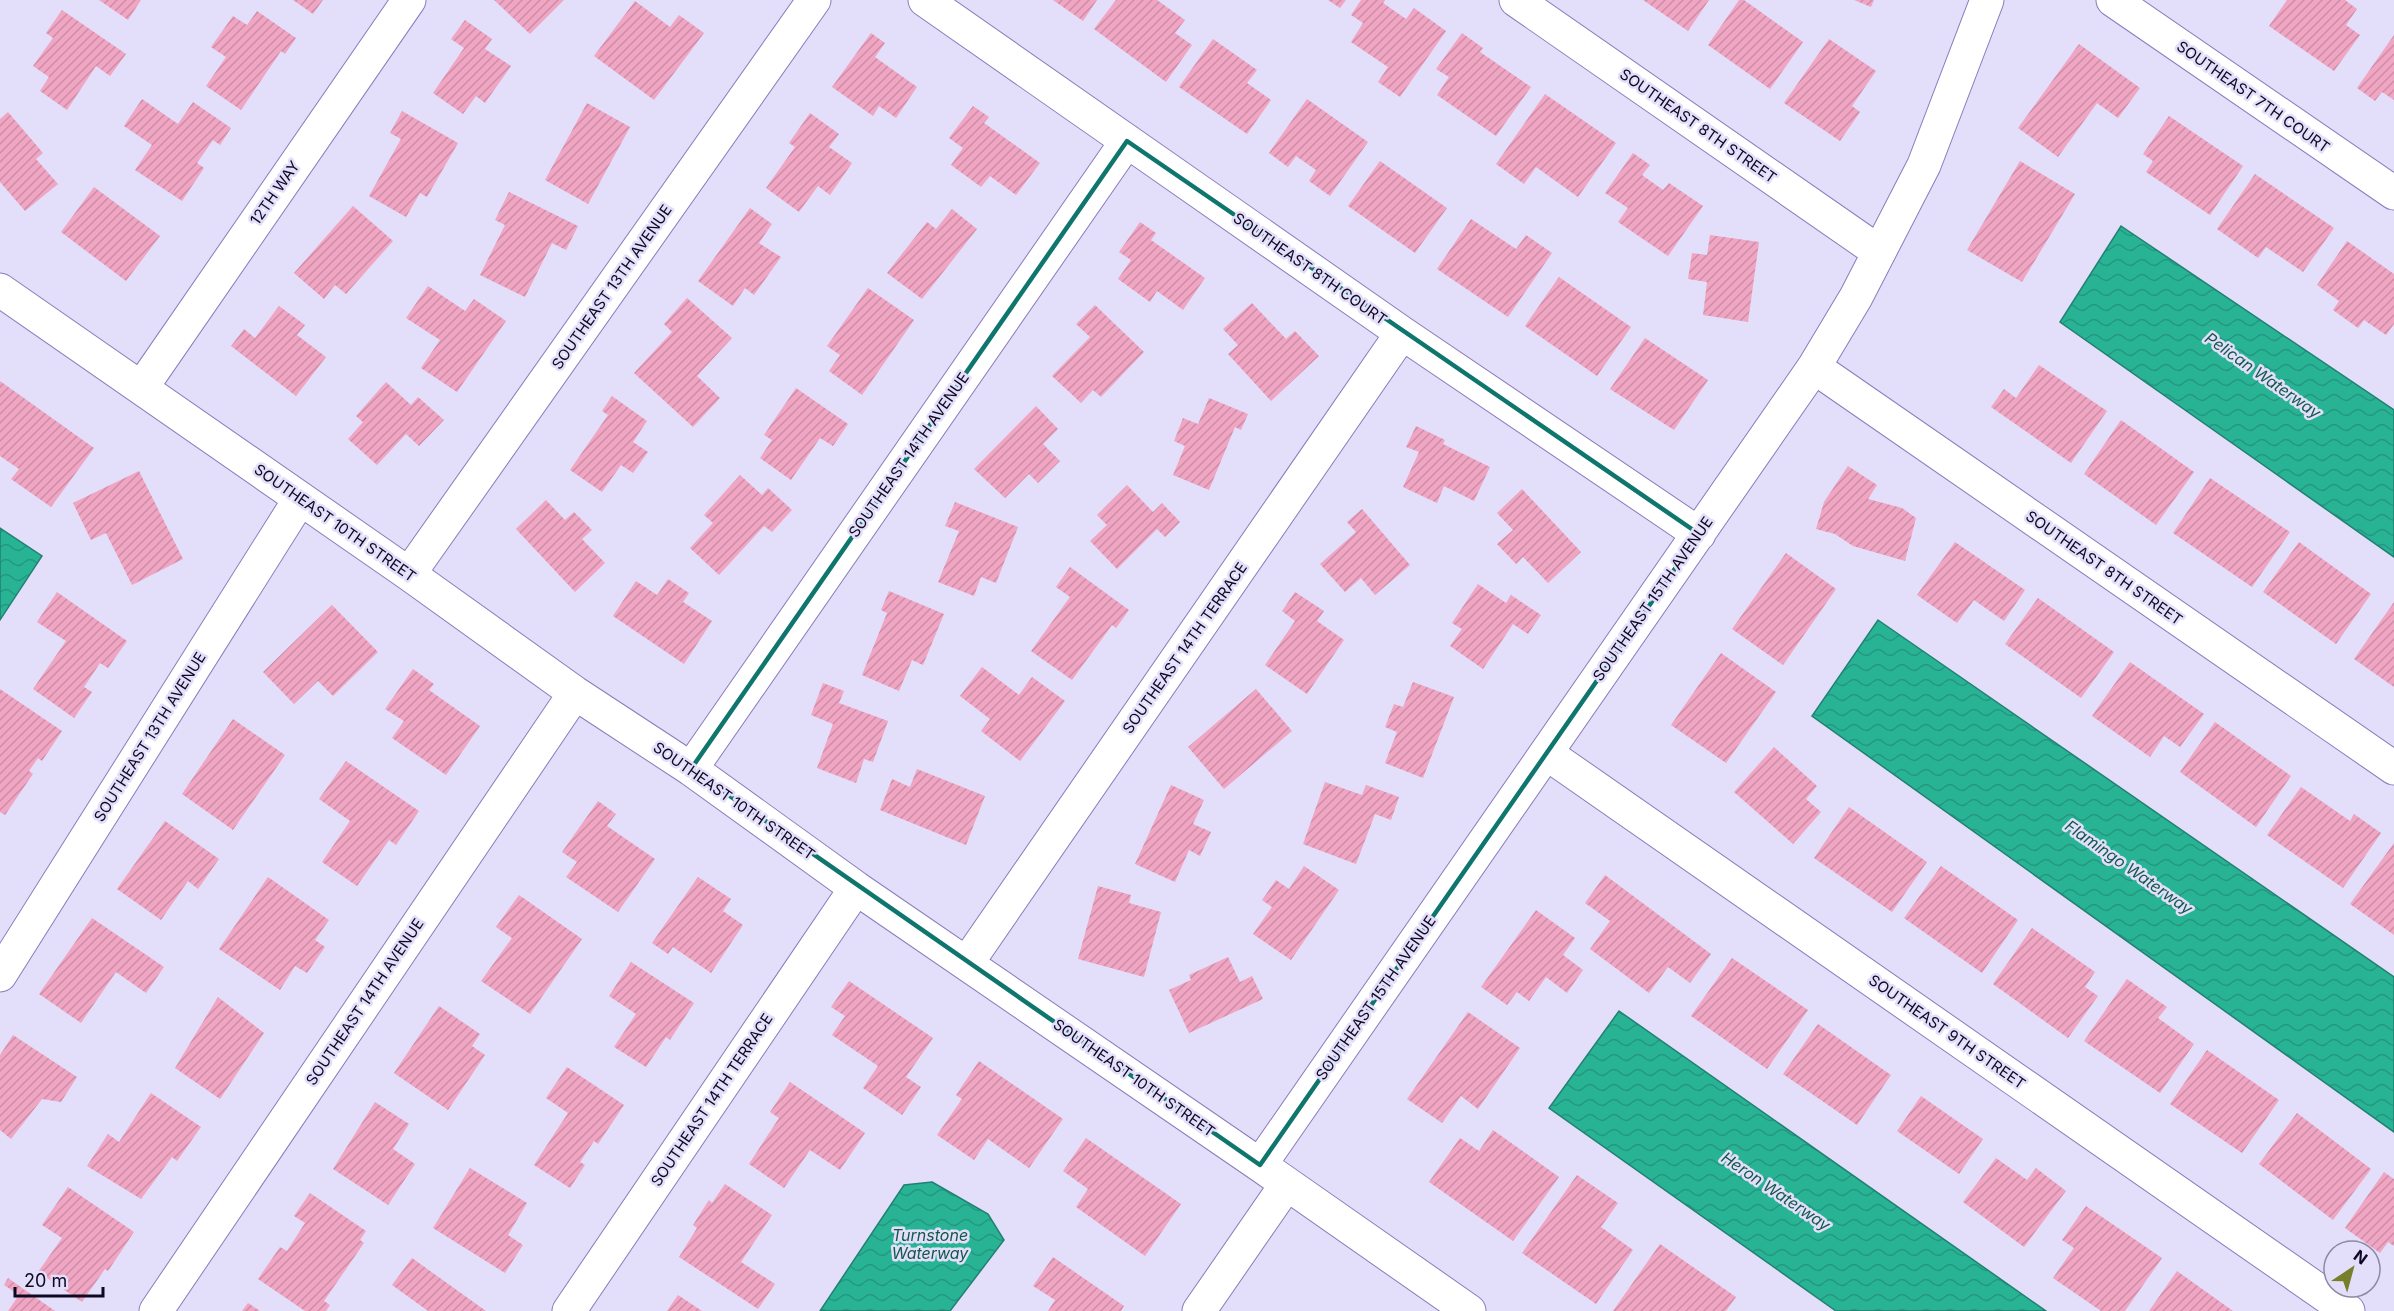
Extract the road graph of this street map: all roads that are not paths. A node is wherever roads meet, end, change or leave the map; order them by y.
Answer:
1 (409, 0) edge
2 (814, 0) edge
3 (924, 0) edge
4 (1516, 0) edge
5 (1987, 0) edge
6 (2113, 0) edge
7 (1127, 141) junction
8 (2394, 194) edge
9 (1879, 252) junction
10 (0, 290) edge
11 (1402, 333) junction
12 (1815, 367) junction
13 (142, 387) junction
14 (300, 499) junction
15 (1699, 534) junction
16 (409, 574) junction
17 (575, 693) junction
18 (1546, 753) junction
19 (2394, 768) edge
20 (691, 769) junction
21 (856, 888) junction
22 (967, 963) junction
23 (0, 975) edge
24 (1260, 1165) junction
25 (1286, 1185) junction
26 (156, 1311) edge
27 (569, 1311) edge
28 (1199, 1311) edge
29 (1469, 1311) edge
30 (2348, 1311) edge

1 - 13 street, 12TH WAY
2 - 16 street, SOUTHEAST 13TH AVENUE
3 - 7 street, SOUTHEAST 8TH COURT
4 - 9 street, SOUTHEAST 8TH STREET
5 - 9 street, SOUTHEAST 15TH AVENUE
6 - 8 street, SOUTHEAST 7TH COURT
7 - 11 street, SOUTHEAST 8TH COURT
7 - 20 street, SOUTHEAST 14TH AVENUE
9 - 12 street, SOUTHEAST 15TH AVENUE
10 - 13 street, SOUTHEAST 10TH STREET
11 - 15 street, SOUTHEAST 8TH COURT
11 - 22 street, SOUTHEAST 14TH TERRACE
12 - 15 street, SOUTHEAST 15TH AVENUE
12 - 19 street, SOUTHEAST 8TH STREET
13 - 14 street, SOUTHEAST 10TH STREET
14 - 16 street, SOUTHEAST 10TH STREET
14 - 23 street, SOUTHEAST 13TH AVENUE
15 - 18 street, SOUTHEAST 15TH AVENUE
16 - 17 street, SOUTHEAST 10TH STREET
17 - 20 street, SOUTHEAST 10TH STREET
17 - 26 street, SOUTHEAST 14TH AVENUE
18 - 24 street, SOUTHEAST 15TH AVENUE
18 - 30 street, SOUTHEAST 9TH STREET
20 - 21 street, SOUTHEAST 10TH STREET
21 - 22 street, SOUTHEAST 10TH STREET
21 - 27 street, SOUTHEAST 14TH TERRACE
22 - 24 street, SOUTHEAST 10TH STREET
24 - 25 street, SOUTHEAST 10TH STREET
25 - 28 street
25 - 29 street, SOUTHEAST 10TH STREET

